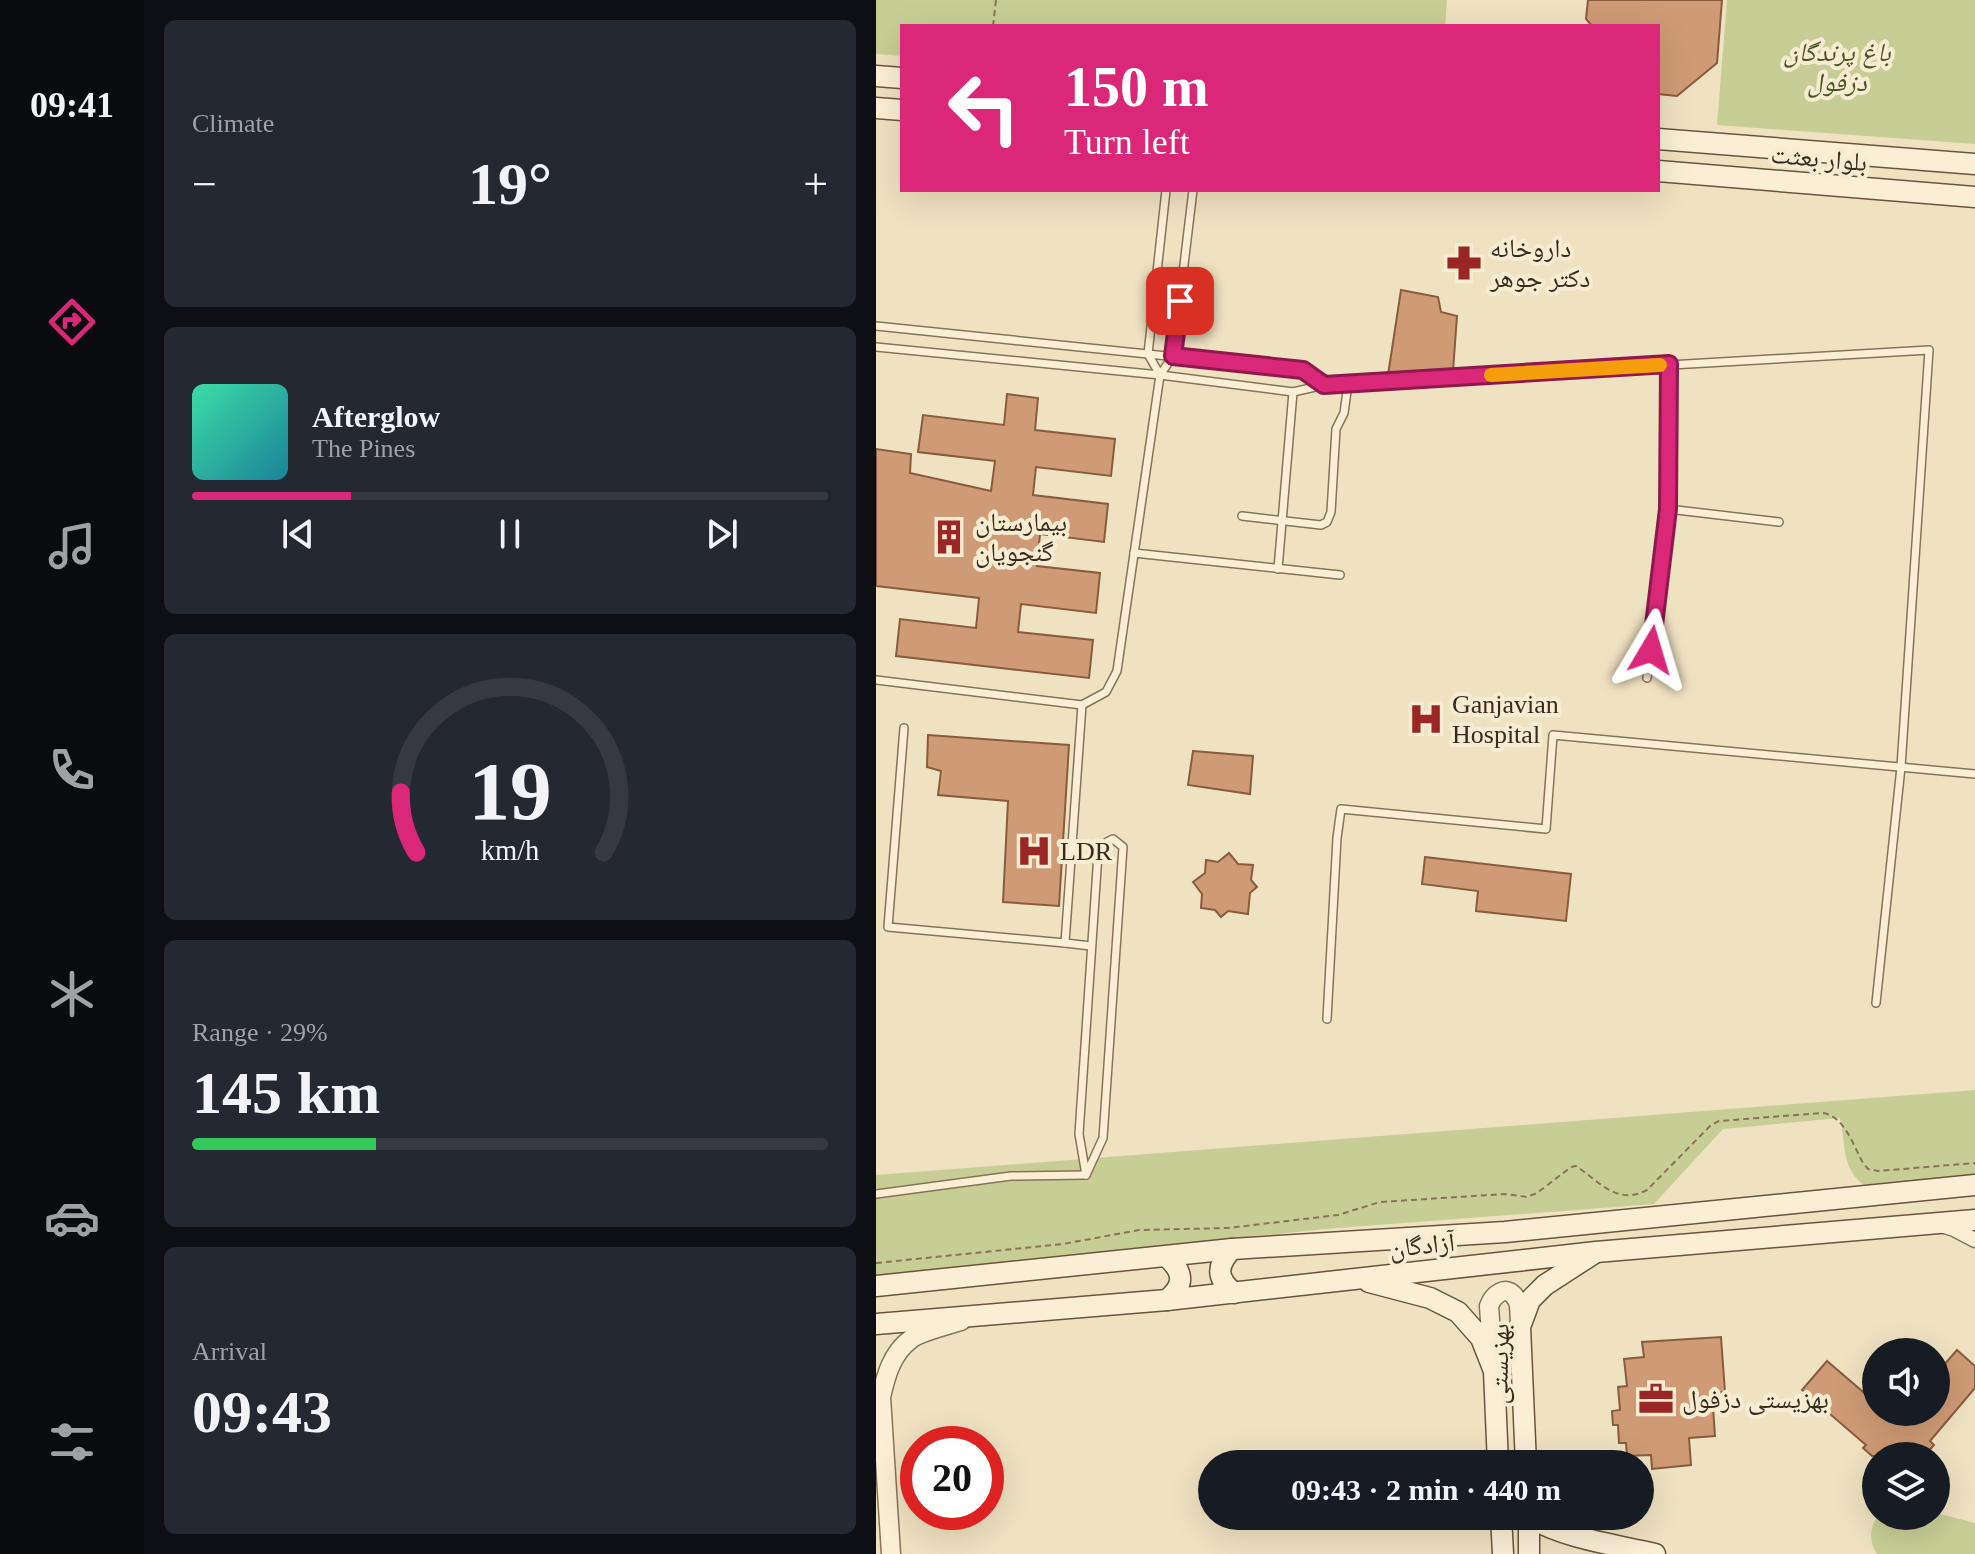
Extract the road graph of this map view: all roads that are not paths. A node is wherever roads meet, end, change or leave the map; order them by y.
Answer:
1 (876, 76) edge
2 (900, 78) edge
3 (876, 108) edge
4 (900, 110) edge
5 (1660, 139) edge
6 (1839, 153) junction
7 (1975, 164) edge
8 (1660, 171) edge
9 (1837, 185) junction
10 (1166, 192) edge
11 (1193, 192) edge
12 (1975, 197) edge
13 (876, 326) edge
14 (876, 347) edge
15 (1148, 354) junction
16 (1173, 356) junction
17 (1669, 364) junction
18 (1160, 375) junction
19 (1348, 384) junction
20 (1324, 385) junction
21 (1293, 392) junction
22 (1668, 509) junction
23 (1242, 516) dead end
24 (1282, 522) junction
25 (1779, 522) dead end
26 (1134, 553) junction
27 (1278, 569) junction
28 (1340, 575) dead end
29 (1647, 678) dead end
30 (876, 680) edge
31 (1082, 705) junction
32 (904, 728) dead end
33 (1901, 767) junction
34 (1975, 774) edge
35 (1065, 943) junction
36 (1091, 946) junction
37 (1876, 1003) dead end
38 (1327, 1019) dead end
39 (1086, 1175) junction
40 (1975, 1185) edge
41 (876, 1194) edge
42 (1975, 1220) edge
43 (1937, 1224) junction
44 (1975, 1240) edge
45 (1232, 1249) junction
46 (1596, 1252) junction
47 (1167, 1257) junction
48 (1357, 1279) junction
49 (876, 1286) edge
50 (1234, 1293) junction
51 (1167, 1300) junction
52 (974, 1316) junction
53 (876, 1324) edge
54 (1520, 1327) junction
55 (1494, 1371) junction
56 (1497, 1450) edge
57 (1525, 1450) edge
58 (1502, 1530) edge
59 (1529, 1530) edge
60 (1554, 1530) edge
61 (891, 1554) edge
62 (1503, 1554) edge
63 (1529, 1554) edge
64 (1655, 1554) edge

1 - 2 main road
3 - 4 main road
5 - 6 main road, بلوار بعثت
6 - 7 main road, بلوار بعثت
6 - 9 main road
8 - 9 main road, بلوار بعثت
9 - 12 main road, بلوار بعثت
10 - 15 lane
11 - 16 lane
13 - 15 lane
14 - 18 lane
15 - 16 lane
15 - 18 lane
16 - 18 lane
16 - 20 lane
17 - 19 lane
17 - 22 lane
17 - 33 lane
18 - 21 lane
18 - 26 lane
19 - 20 lane
19 - 24 lane
20 - 21 lane
21 - 24 lane
22 - 25 lane
22 - 29 lane
23 - 24 lane
24 - 27 lane
26 - 27 lane
26 - 31 lane
27 - 28 lane
30 - 31 lane
31 - 35 lane
32 - 35 lane
33 - 34 lane
33 - 37 lane
33 - 38 lane
35 - 36 lane
36 - 39 lane
36 - 39 lane
39 - 41 lane
40 - 45 main road, آزادگان
42 - 43 main road, آزادگان
43 - 44 street
43 - 46 main road, آزادگان
45 - 47 main road, آزادگان
45 - 50 main road
46 - 48 main road, آزادگان
46 - 54 main road, بهزیستی
47 - 49 main road, آزادگان
47 - 51 main road
48 - 50 main road, آزادگان
48 - 55 main road
50 - 51 main road, آزادگان
51 - 52 main road, آزادگان
52 - 53 main road, آزادگان
52 - 61 street
54 - 55 street
54 - 57 main road, بهزیستی
55 - 56 main road
58 - 62 main road
59 - 63 main road
60 - 64 main road

